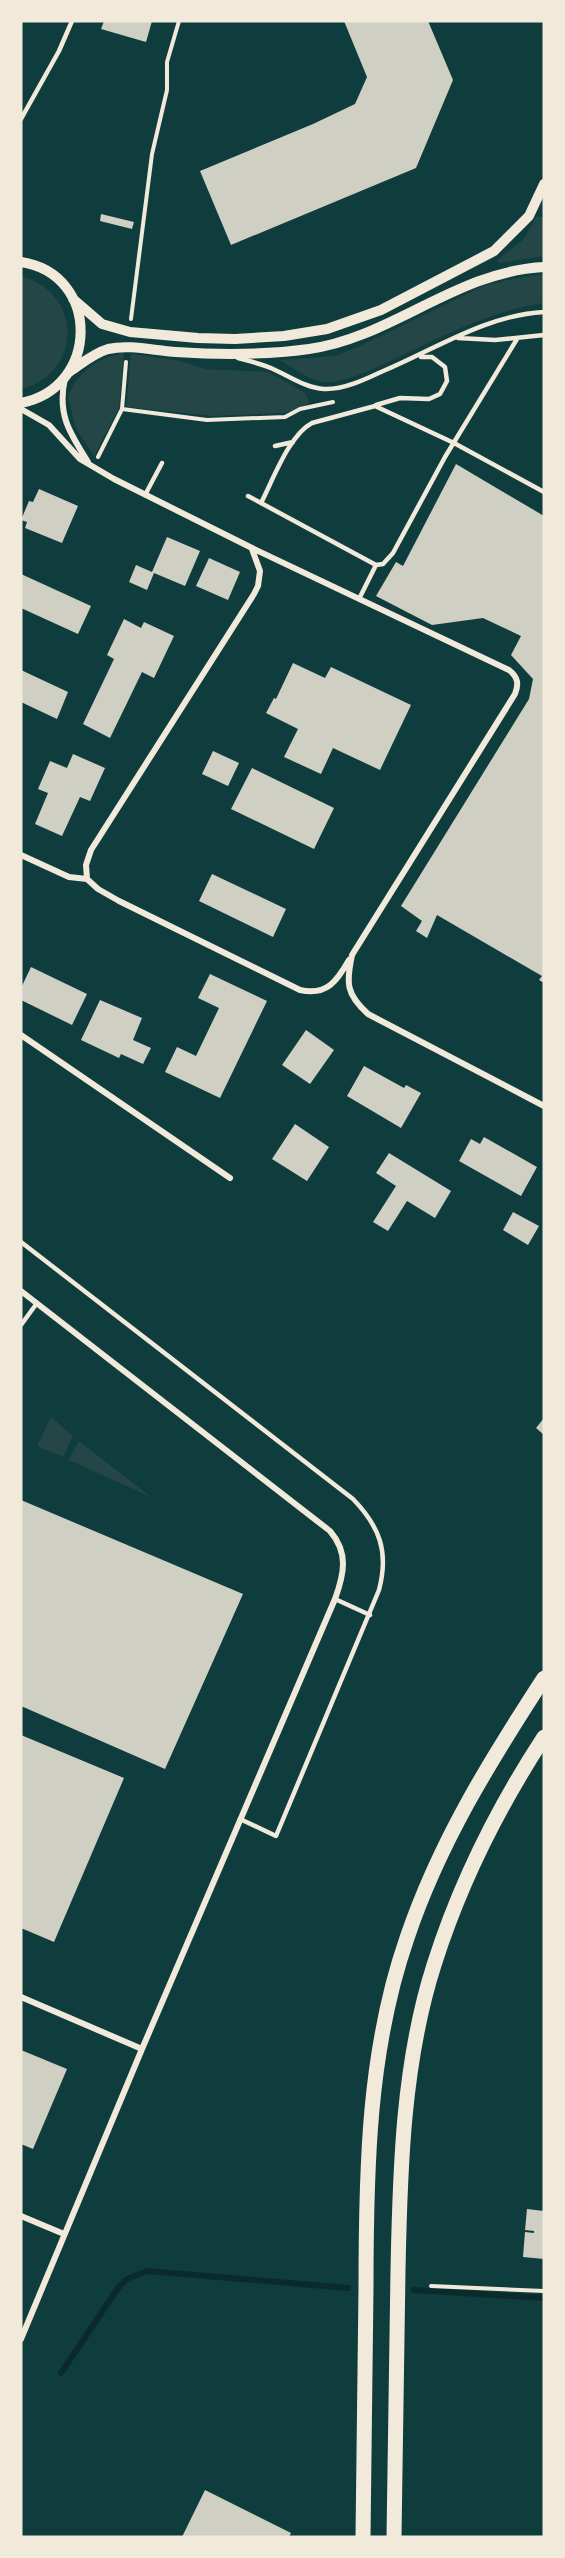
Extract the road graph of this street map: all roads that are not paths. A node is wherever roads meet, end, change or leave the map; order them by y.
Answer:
1 (72, 21) edge
2 (21, 119) edge
3 (544, 184) edge
4 (23, 261) edge
5 (544, 267) edge
6 (73, 299) junction
7 (544, 312) edge
8 (544, 335) edge
9 (456, 338) junction
10 (518, 339) junction
11 (227, 354) junction
12 (416, 358) junction
13 (67, 375) junction
14 (21, 403) edge
15 (375, 406) junction
16 (21, 409) edge
17 (293, 442) junction
18 (454, 443) junction
19 (275, 446) dead end
20 (162, 463) dead end
21 (89, 465) junction
22 (544, 492) edge
23 (145, 495) junction
24 (248, 496) dead end
25 (261, 503) junction
26 (252, 548) junction
27 (376, 565) junction
28 (359, 599) junction
29 (21, 855) edge
30 (87, 879) junction
31 (352, 955) junction
32 (21, 1035) edge
33 (544, 1106) edge
34 (230, 1178) dead end
35 (21, 1242) edge
36 (21, 1291) edge
37 (37, 1303) junction
38 (21, 1325) edge
39 (335, 1599) junction
40 (370, 1615) junction
41 (544, 1678) edge
42 (544, 1737) edge
43 (240, 1819) junction
44 (21, 1997) edge
45 (142, 2049) junction
46 (21, 2216) edge
47 (64, 2234) junction
48 (21, 2339) edge
49 (363, 2537) edge
50 (394, 2537) edge

1 - 2 lane
3 - 6 street
4 - 6 street
5 - 11 street
6 - 13 street
7 - 9 lane
8 - 10 lane
9 - 10 lane
9 - 12 lane
10 - 18 lane
11 - 12 lane
11 - 13 street
12 - 15 lane
13 - 14 street
13 - 21 street
15 - 17 lane
15 - 18 lane
16 - 21 street
17 - 19 lane
17 - 25 lane
18 - 22 lane
18 - 27 lane
20 - 23 lane
21 - 23 street
23 - 26 street
24 - 25 lane
25 - 27 lane
26 - 28 street
26 - 30 street
27 - 28 lane
28 - 31 street
29 - 30 street
30 - 31 street
31 - 33 street
32 - 34 street
35 - 40 lane
36 - 37 street
37 - 38 lane
37 - 39 street
39 - 40 lane
39 - 43 street
40 - 43 lane
41 - 49 main road
42 - 50 main road
43 - 45 street
44 - 45 street
45 - 47 street
46 - 47 street
47 - 48 street

